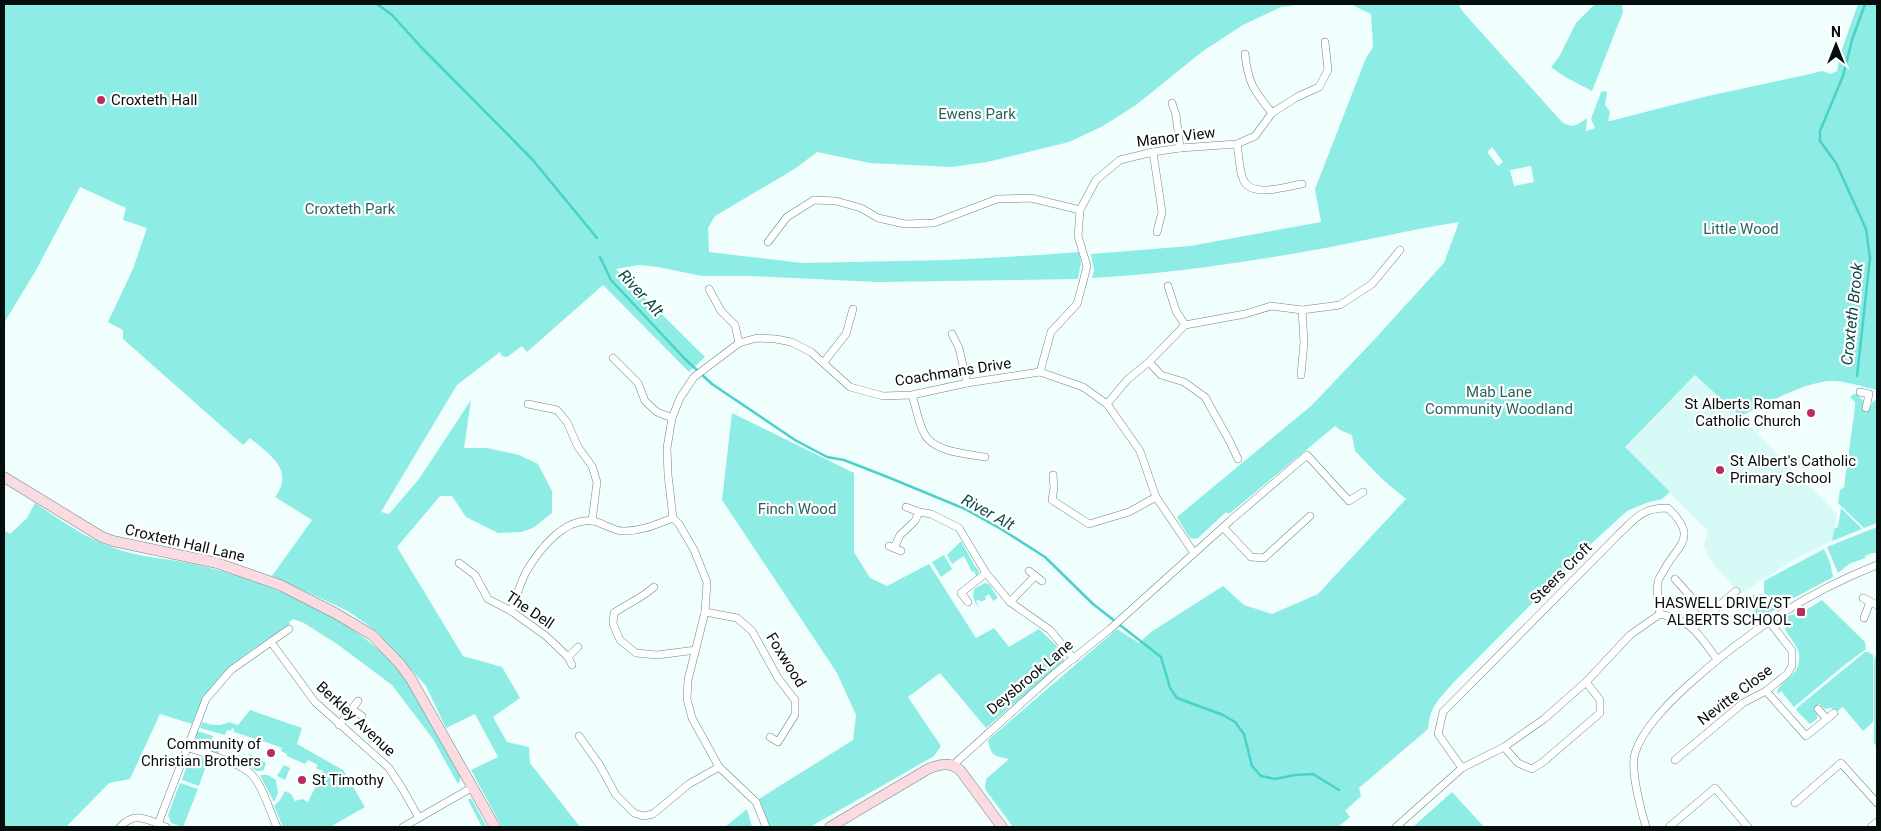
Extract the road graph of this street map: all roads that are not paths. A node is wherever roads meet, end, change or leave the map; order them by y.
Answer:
1 (1325, 42) dead end
2 (1245, 54) dead end
3 (1172, 103) dead end
4 (1272, 113) junction
5 (1237, 144) junction
6 (1180, 148) junction
7 (1153, 152) junction
8 (1302, 184) dead end
9 (1080, 210) junction
10 (1157, 232) dead end
11 (768, 242) dead end
12 (1400, 250) dead end
13 (1168, 286) dead end
14 (709, 289) dead end
15 (852, 308) dead end
16 (1302, 310) junction
17 (1185, 325) junction
18 (952, 334) dead end
19 (739, 343) junction
20 (613, 358) dead end
21 (824, 362) junction
22 (1149, 362) junction
23 (1040, 372) junction
24 (1301, 375) dead end
25 (967, 383) junction
26 (1860, 392) dead end
27 (1869, 394) junction
28 (912, 395) junction
29 (1877, 396) edge
30 (528, 404) dead end
31 (1106, 404) junction
32 (1866, 408) dead end
33 (672, 418) junction
34 (984, 457) dead end
35 (1238, 459) dead end
36 (1053, 475) dead end
37 (4, 477) edge
38 (1363, 492) dead end
39 (1156, 497) junction
40 (906, 507) dead end
41 (919, 512) junction
42 (1310, 516) dead end
43 (674, 518) junction
44 (592, 521) junction
45 (1222, 527) junction
46 (895, 548) dead end
47 (1194, 553) junction
48 (459, 563) dead end
49 (1877, 565) edge
50 (1029, 571) dead end
51 (986, 573) junction
52 (1035, 576) junction
53 (1676, 579) dead end
54 (1042, 581) dead end
55 (654, 587) dead end
56 (1736, 591) dead end
57 (968, 602) dead end
58 (1010, 602) junction
59 (1877, 605) edge
60 (511, 611) junction
61 (706, 612) junction
62 (1660, 614) junction
63 (1707, 615) junction
64 (1864, 618) dead end
65 (1769, 621) junction
66 (1693, 628) junction
67 (289, 630) dead end
68 (271, 642) junction
69 (578, 647) dead end
70 (696, 650) junction
71 (568, 657) junction
72 (1074, 659) junction
73 (1717, 659) junction
74 (572, 665) dead end
75 (1586, 682) junction
76 (1766, 691) junction
77 (358, 701) dead end
78 (352, 709) junction
79 (1818, 709) dead end
80 (1834, 713) dead end
81 (362, 716) dead end
82 (1826, 719) junction
83 (340, 724) junction
84 (579, 736) dead end
85 (770, 737) dead end
86 (187, 747) junction
87 (1504, 747) junction
88 (1675, 760) dead end
89 (953, 765) junction
90 (718, 767) junction
91 (1462, 768) junction
92 (473, 787) junction
93 (1795, 803) dead end
94 (1877, 803) edge
95 (1643, 816) junction
96 (419, 818) junction
97 (1877, 822) edge
98 (158, 824) junction
99 (120, 827) edge
100 (166, 827) edge
101 (277, 827) edge
102 (403, 827) edge
103 (495, 827) edge
104 (766, 827) edge
105 (830, 827) edge
106 (1002, 827) edge
107 (1396, 827) edge
108 (1639, 827) edge
109 (1646, 827) edge
110 (1669, 827) edge
111 (1748, 827) edge
112 (1871, 827) edge

1 - 4 street, Manor View
2 - 4 street
3 - 6 street
4 - 5 street, Manor View
5 - 6 street, Manor View
5 - 8 street
6 - 7 street, Manor View
7 - 9 street, Manor View
7 - 10 street
9 - 11 street
9 - 23 street, Manor View
12 - 16 street
13 - 17 street
14 - 19 street
15 - 21 street
16 - 17 street
16 - 24 street
17 - 22 street
18 - 25 street
19 - 21 street, Coachmans Drive
19 - 33 street, Coachmans Drive
20 - 33 street
21 - 28 street, Coachmans Drive
22 - 31 street
22 - 35 street
23 - 25 street, Coachmans Drive
23 - 31 street, Coachmans Drive
25 - 28 street, Coachmans Drive
26 - 27 street
27 - 29 street
27 - 32 street
28 - 34 street
30 - 44 street
31 - 39 street, Coachmans Drive
33 - 43 street, Coachmans Drive
36 - 39 street
37 - 92 street, Croxteth Hall Lane
38 - 45 street, Deysbrook Lane
39 - 47 street, Coachmans Drive
40 - 41 street
41 - 46 street
41 - 51 street
42 - 45 street
43 - 44 street
43 - 61 street, Coachmans Drive
44 - 60 street
45 - 47 street, Deysbrook Lane
47 - 72 street, Deysbrook Lane
48 - 60 street, The Dell
49 - 65 street
50 - 52 street
51 - 57 street
51 - 58 street
52 - 54 street
52 - 58 street
53 - 63 street
55 - 70 street
56 - 63 street
58 - 72 street
59 - 64 street
60 - 71 street, The Dell
61 - 70 street, Coachmans Drive
61 - 85 street, Foxwood
62 - 66 street
62 - 75 street
62 - 91 street, Steers Croft
63 - 66 street
65 - 73 street
65 - 76 street, Nevitte Close
66 - 73 street
67 - 68 street
68 - 83 street, Berkley Avenue
68 - 86 street
69 - 71 street
70 - 90 street, Coachmans Drive
71 - 74 street, The Dell
72 - 89 street, Deysbrook Lane
73 - 95 street
75 - 87 street
75 - 87 street
76 - 82 street
76 - 88 street, Nevitte Close
77 - 78 street
78 - 81 street
78 - 83 street
79 - 82 street
80 - 82 street
83 - 96 street, Berkley Avenue
84 - 90 street
86 - 98 street
86 - 101 street
87 - 91 street
89 - 105 street
89 - 106 street
90 - 104 street, Coachmans Drive
91 - 107 street
92 - 96 street
92 - 103 street, Croxteth Hall Lane
93 - 94 street
95 - 108 street
95 - 109 street
96 - 102 street
97 - 112 street
98 - 99 street
98 - 100 street
110 - 111 street

